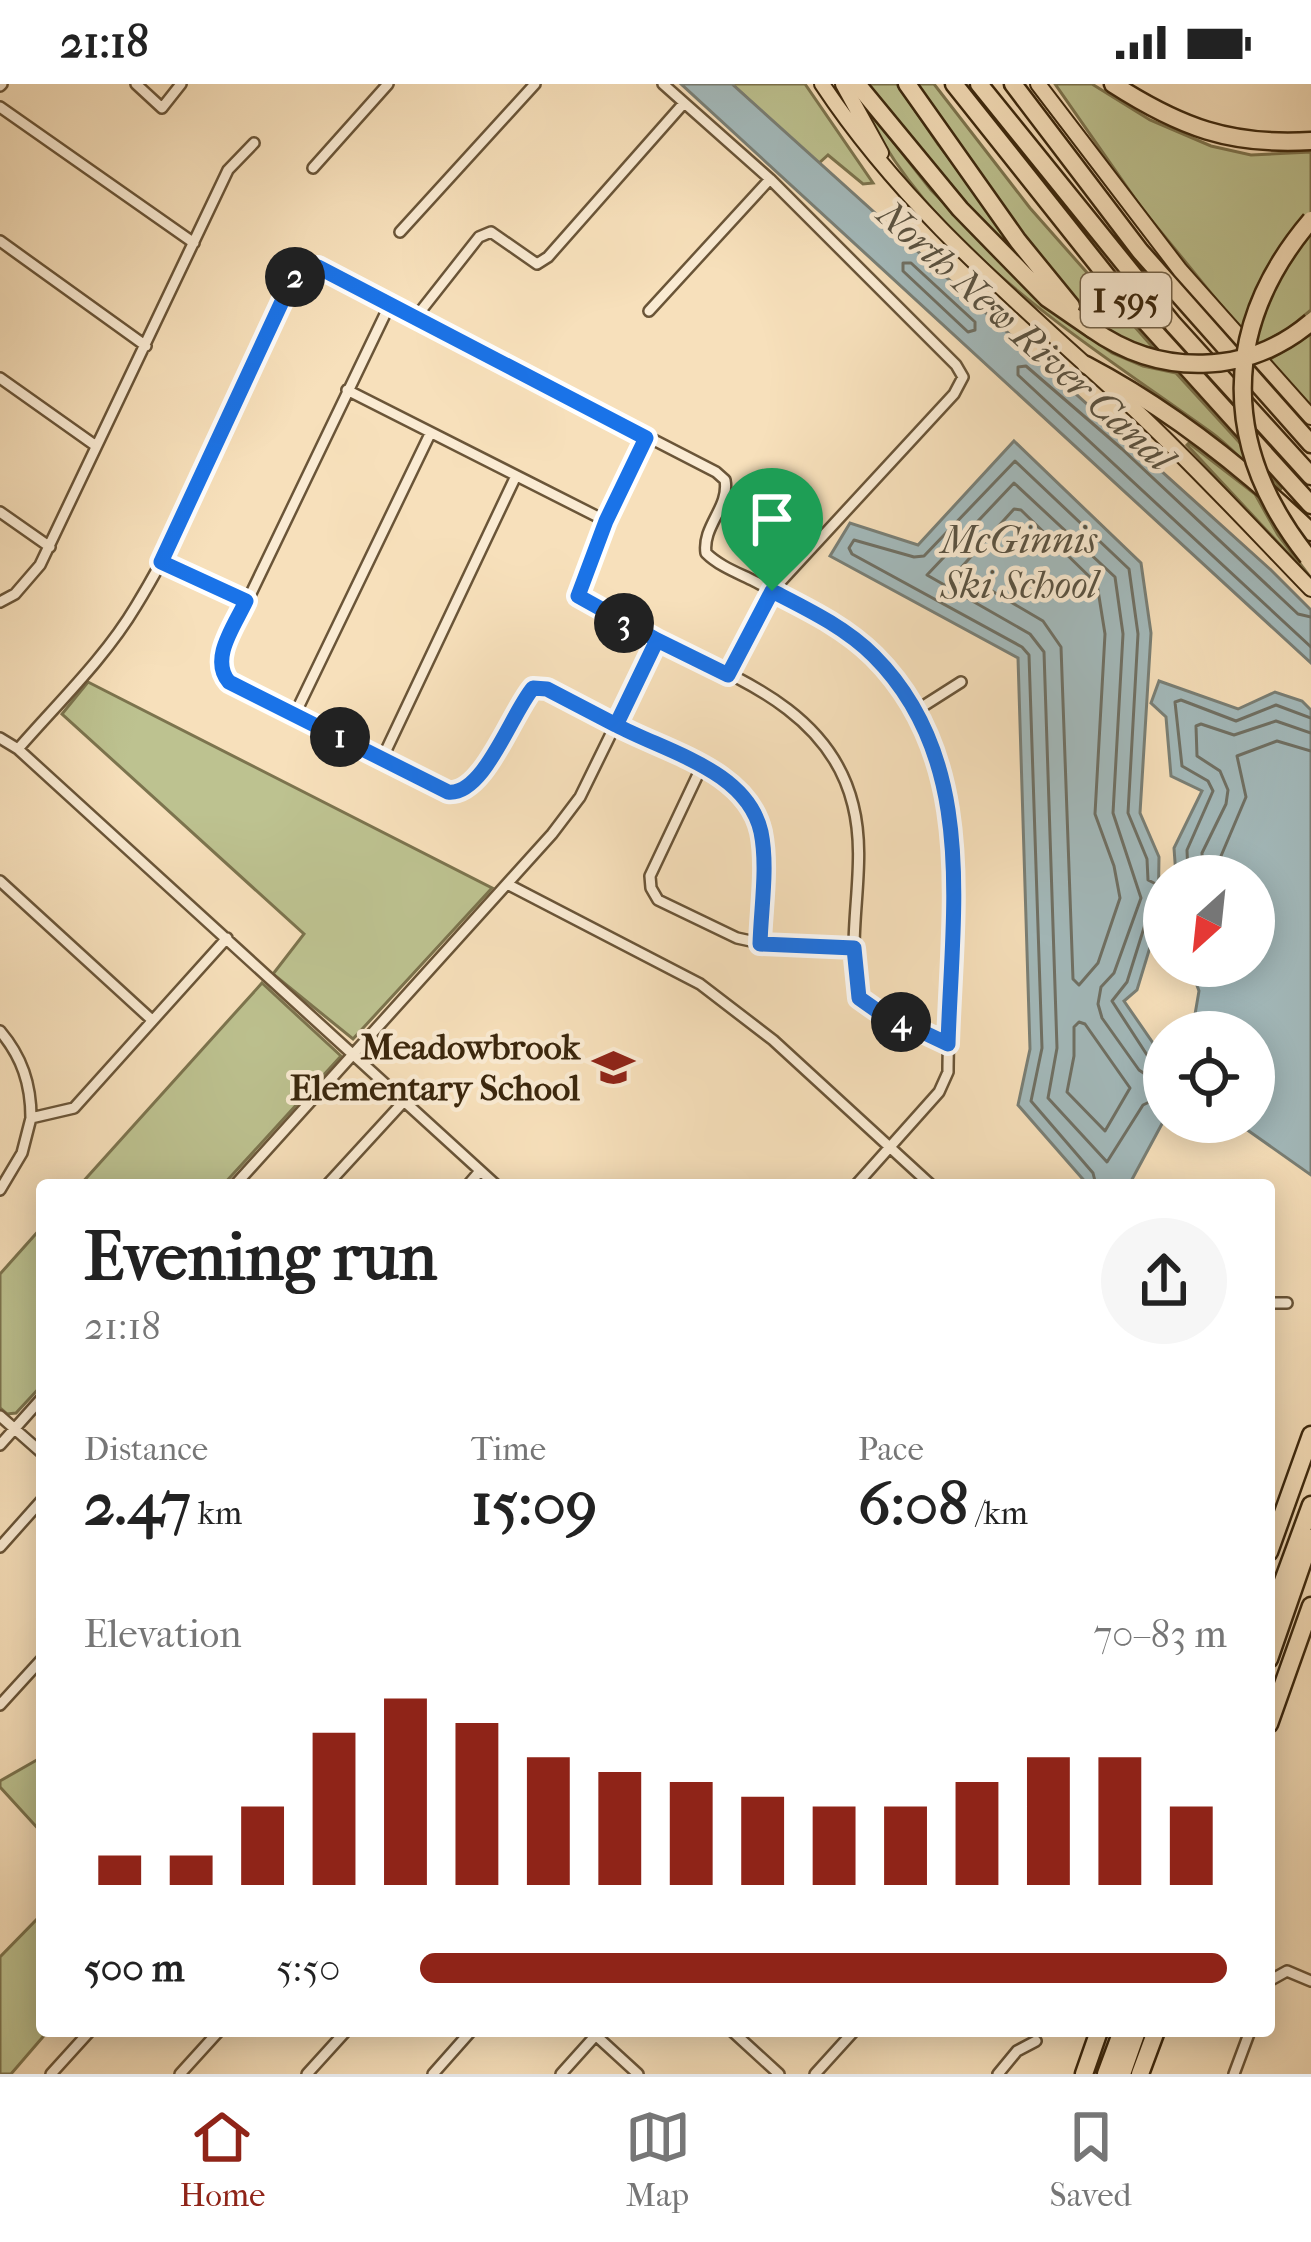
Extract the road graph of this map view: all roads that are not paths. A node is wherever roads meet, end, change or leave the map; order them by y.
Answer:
1 (136, 84) edge
2 (181, 84) edge
3 (388, 84) edge
4 (535, 84) edge
5 (663, 84) edge
6 (821, 84) edge
7 (843, 84) edge
8 (857, 84) edge
9 (954, 84) edge
10 (982, 84) edge
11 (1013, 84) edge
12 (1038, 84) edge
13 (1048, 84) edge
14 (1113, 84) edge
15 (910, 88) edge
16 (685, 103) junction
17 (0, 107) edge
18 (1308, 140) edge
19 (254, 143) dead end
20 (314, 168) dead end
21 (1106, 177) junction
22 (770, 179) junction
23 (1311, 220) edge
24 (936, 227) junction
25 (400, 232) dead end
26 (0, 241) edge
27 (194, 243) junction
28 (391, 304) junction
29 (649, 311) dead end
30 (416, 317) junction
31 (1311, 322) edge
32 (1092, 329) junction
33 (146, 346) junction
34 (1086, 365) junction
35 (0, 378) edge
36 (346, 390) junction
37 (1311, 417) edge
38 (430, 434) junction
39 (646, 438) junction
40 (1311, 444) edge
41 (96, 446) junction
42 (1311, 476) edge
43 (515, 478) junction
44 (1311, 505) edge
45 (0, 512) edge
46 (606, 521) junction
47 (1311, 532) edge
48 (50, 547) junction
49 (1309, 558) edge
50 (161, 562) junction
51 (1311, 590) edge
52 (772, 591) junction
53 (246, 601) junction
54 (0, 602) edge
55 (657, 640) junction
56 (728, 675) junction
57 (961, 682) dead end
58 (917, 710) junction
59 (295, 714) junction
60 (616, 725) junction
61 (0, 738) edge
62 (18, 748) junction
63 (382, 759) junction
64 (701, 768) junction
65 (0, 881) edge
66 (508, 885) junction
67 (227, 938) junction
68 (760, 944) junction
69 (854, 948) junction
70 (152, 1020) junction
71 (0, 1030) edge
72 (948, 1044) junction
73 (355, 1053) junction
74 (406, 1099) junction
75 (32, 1118) junction
76 (890, 1148) junction
77 (480, 1171) junction
78 (240, 1179) edge
79 (333, 1179) edge
80 (473, 1179) edge
81 (489, 1179) edge
82 (862, 1179) edge
83 (924, 1179) edge
84 (0, 1190) edge
85 (1275, 1303) edge
86 (1286, 1303) dead end
87 (36, 1405) edge
88 (0, 1416) edge
89 (14, 1429) junction
90 (1311, 1435) edge
91 (0, 1444) edge
92 (36, 1448) edge
93 (1311, 1505) edge
94 (36, 1507) edge
95 (1275, 1535) edge
96 (1311, 1538) edge
97 (0, 1547) edge
98 (1275, 1603) edge
99 (1311, 1606) edge
100 (1275, 1642) edge
101 (36, 1665) edge
102 (0, 1705) edge
103 (1275, 1707) edge
104 (1275, 1977) edge
105 (1311, 1981) edge
106 (85, 2037) edge
107 (214, 2037) edge
108 (341, 2037) edge
109 (467, 2037) edge
110 (590, 2037) edge
111 (597, 2037) edge
112 (739, 2037) edge
113 (849, 2037) edge
114 (1098, 2037) edge
115 (1120, 2037) edge
116 (1135, 2037) edge
117 (1154, 2037) edge
118 (1248, 2037) edge
119 (1036, 2041) dead end
120 (51, 2074) edge
121 (180, 2074) edge
122 (308, 2074) edge
123 (433, 2074) edge
124 (561, 2074) edge
125 (638, 2074) edge
126 (779, 2074) edge
127 (815, 2074) edge
128 (998, 2074) edge
129 (1084, 2074) edge
130 (1106, 2074) edge
131 (1122, 2074) edge
132 (1140, 2074) edge
133 (1234, 2074) edge

1 - 2 street
3 - 20 street
4 - 25 street
5 - 16 street
6 - 24 main road
7 - 24 main road
8 - 32 highway
9 - 44 highway, I 595
10 - 42 highway
11 - 40 highway, I 595
12 - 21 main road
13 - 21 main road
14 - 18 highway
15 - 32 highway
16 - 22 street
16 - 30 street
17 - 27 street
19 - 27 street
21 - 37 main road
22 - 29 street
22 - 52 street
23 - 49 highway, bridge
24 - 34 main road
26 - 33 street
27 - 33 street
28 - 30 street
28 - 36 street
28 - 50 street
30 - 39 street
31 - 32 highway, bridge
33 - 41 street
34 - 47 highway
34 - 51 main road
35 - 41 street
36 - 38 street
36 - 53 street
38 - 43 street
38 - 59 street
39 - 46 street
39 - 52 street
41 - 48 street
43 - 46 street
43 - 63 street
45 - 48 street
46 - 55 street
48 - 54 street
50 - 53 street
50 - 62 street
52 - 56 street
52 - 58 street
53 - 59 street
55 - 56 street
55 - 60 street
56 - 69 street
57 - 58 street
58 - 72 street
59 - 63 street
60 - 63 street
60 - 64 street
60 - 66 street
61 - 62 street
62 - 67 street
64 - 68 street
64 - 68 street
65 - 70 street
66 - 73 street
66 - 76 street
67 - 70 street
67 - 73 street
68 - 69 street
69 - 72 street
70 - 75 street
71 - 75 street
72 - 76 street
73 - 74 street
73 - 78 street
74 - 77 street
74 - 79 street
75 - 84 street
76 - 82 street
76 - 83 street
77 - 80 street
77 - 81 street
85 - 86 street
87 - 89 street
88 - 89 street
89 - 91 street
89 - 92 street
90 - 95 highway
93 - 98 highway
94 - 97 street
96 - 100 highway
99 - 103 highway
101 - 102 street
104 - 105 street
106 - 120 street
107 - 121 street
108 - 122 street
109 - 123 street
110 - 124 street
111 - 125 street
112 - 126 street
113 - 127 street
114 - 129 highway
115 - 130 highway
116 - 131 highway
117 - 132 highway
118 - 133 street
119 - 128 street

